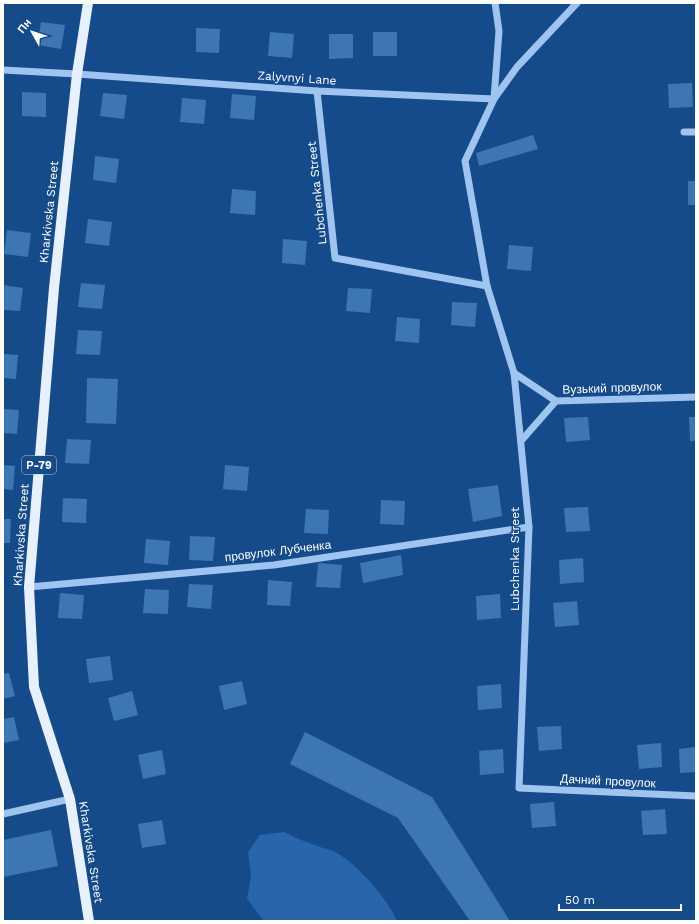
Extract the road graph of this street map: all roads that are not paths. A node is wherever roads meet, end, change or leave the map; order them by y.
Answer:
1 (88, 3) edge
2 (496, 3) edge
3 (577, 3) edge
4 (3, 70) edge
5 (77, 74) junction
6 (317, 91) junction
7 (494, 99) junction
8 (684, 132) dead end
9 (696, 132) edge
10 (487, 286) junction
11 (514, 372) junction
12 (696, 397) edge
13 (556, 401) junction
14 (521, 442) junction
15 (529, 527) junction
16 (29, 587) junction
17 (519, 788) joint
18 (696, 796) edge
19 (70, 799) junction
20 (3, 814) edge
21 (89, 921) edge

1 - 5 main road, Kharkivska Street / Р-79
2 - 7 street
3 - 7 street
4 - 5 street, Zalyvnyi Lane
5 - 6 street, Zalyvnyi Lane
5 - 16 main road, Kharkivska Street / Р-79
6 - 7 street, Zalyvnyi Lane
6 - 10 street, Lubchenka Street
7 - 10 street, Lubchenka Street
8 - 9 street
10 - 11 street, Lubchenka Street
11 - 13 street, Вузький провулок
11 - 14 street, Lubchenka Street
12 - 13 street, Вузький провулок
13 - 14 street
14 - 15 street, Lubchenka Street
15 - 16 street, провулок Лубченка
15 - 17 street, Lubchenka Street
16 - 19 main road, Kharkivska Street / Р-79
17 - 18 street, Дачний провулок
19 - 20 street
19 - 21 main road, Kharkivska Street / Р-79

